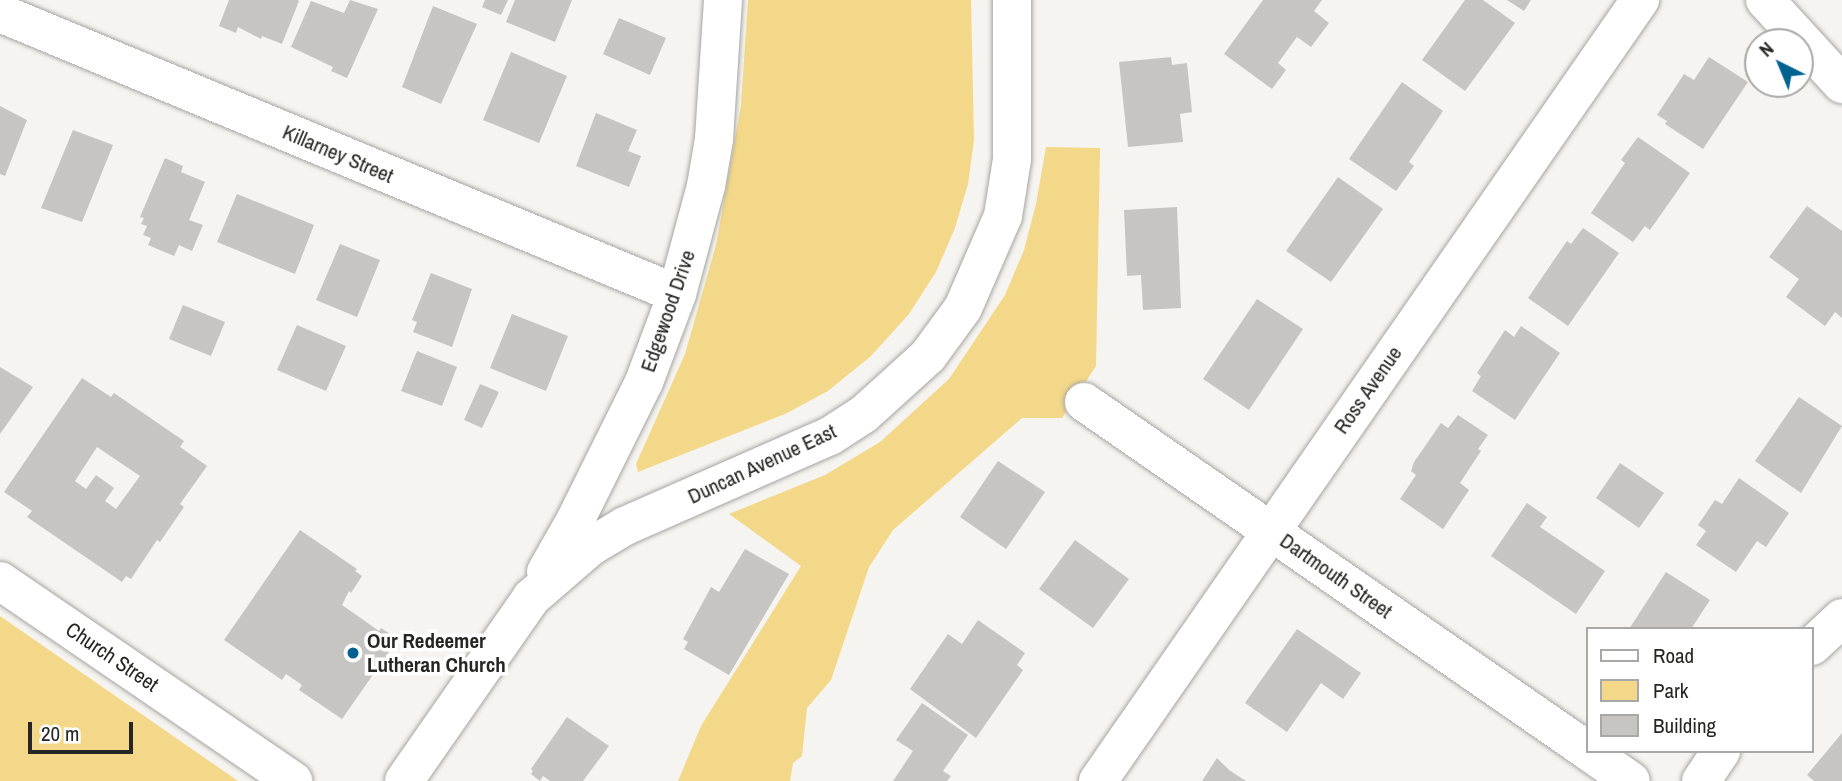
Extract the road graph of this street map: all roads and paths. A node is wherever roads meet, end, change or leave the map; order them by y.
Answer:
1 (723, 0) edge
2 (1012, 0) edge
3 (1640, 0) edge
4 (1765, 0) edge
5 (0, 13) edge
6 (1842, 84) edge
7 (677, 294) junction
8 (1084, 402) dead end
9 (1270, 530) junction
10 (0, 580) edge
11 (531, 598) junction
12 (1842, 618) edge
13 (1814, 644) edge
14 (1587, 750) edge
15 (1591, 753) edge
16 (1720, 753) edge
17 (293, 781) edge
18 (404, 781) edge
19 (1098, 781) edge
20 (1631, 781) edge
21 (1701, 781) edge

1 - 7 street, Edgewood Drive
2 - 11 street, Duncan Avenue East
3 - 9 street, Ross Avenue
4 - 6 street
5 - 7 street, Killarney Street
7 - 11 street, Edgewood Drive
8 - 9 street, Dartmouth Street
9 - 14 street, Dartmouth Street
9 - 19 street, Ross Avenue
10 - 17 street, Church Street
11 - 18 street, Duncan Avenue East
12 - 13 street
15 - 20 street, Dartmouth Street
16 - 21 street

